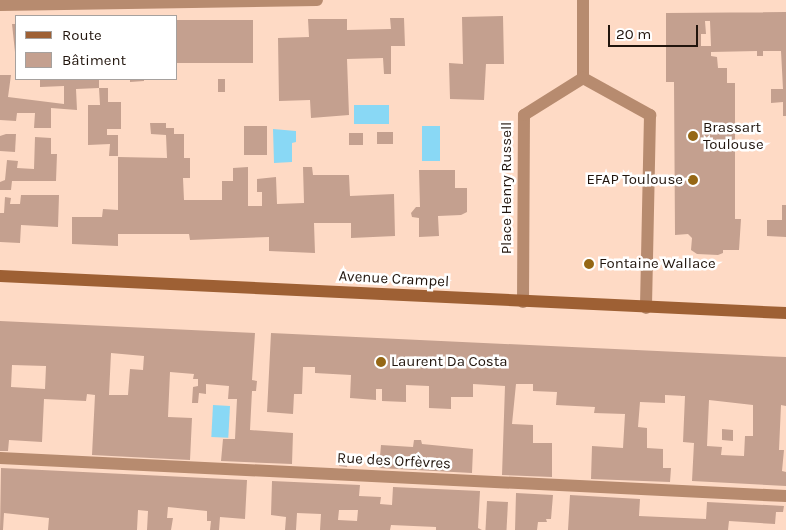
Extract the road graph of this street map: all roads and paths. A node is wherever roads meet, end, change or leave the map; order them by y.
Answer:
1 (317, 0) edge
2 (583, 0) edge
3 (0, 5) edge
4 (583, 78) junction
5 (0, 276) edge
6 (523, 302) junction
7 (646, 308) junction
8 (786, 313) edge
9 (0, 458) edge
10 (786, 496) edge

1 - 3 street
2 - 4 street
4 - 6 street, Place Henry Russell
4 - 7 street
5 - 6 main road, Avenue Crampel
6 - 7 main road, Avenue Crampel
7 - 8 main road, Avenue Crampel
9 - 10 street, Rue des Orfèvres

